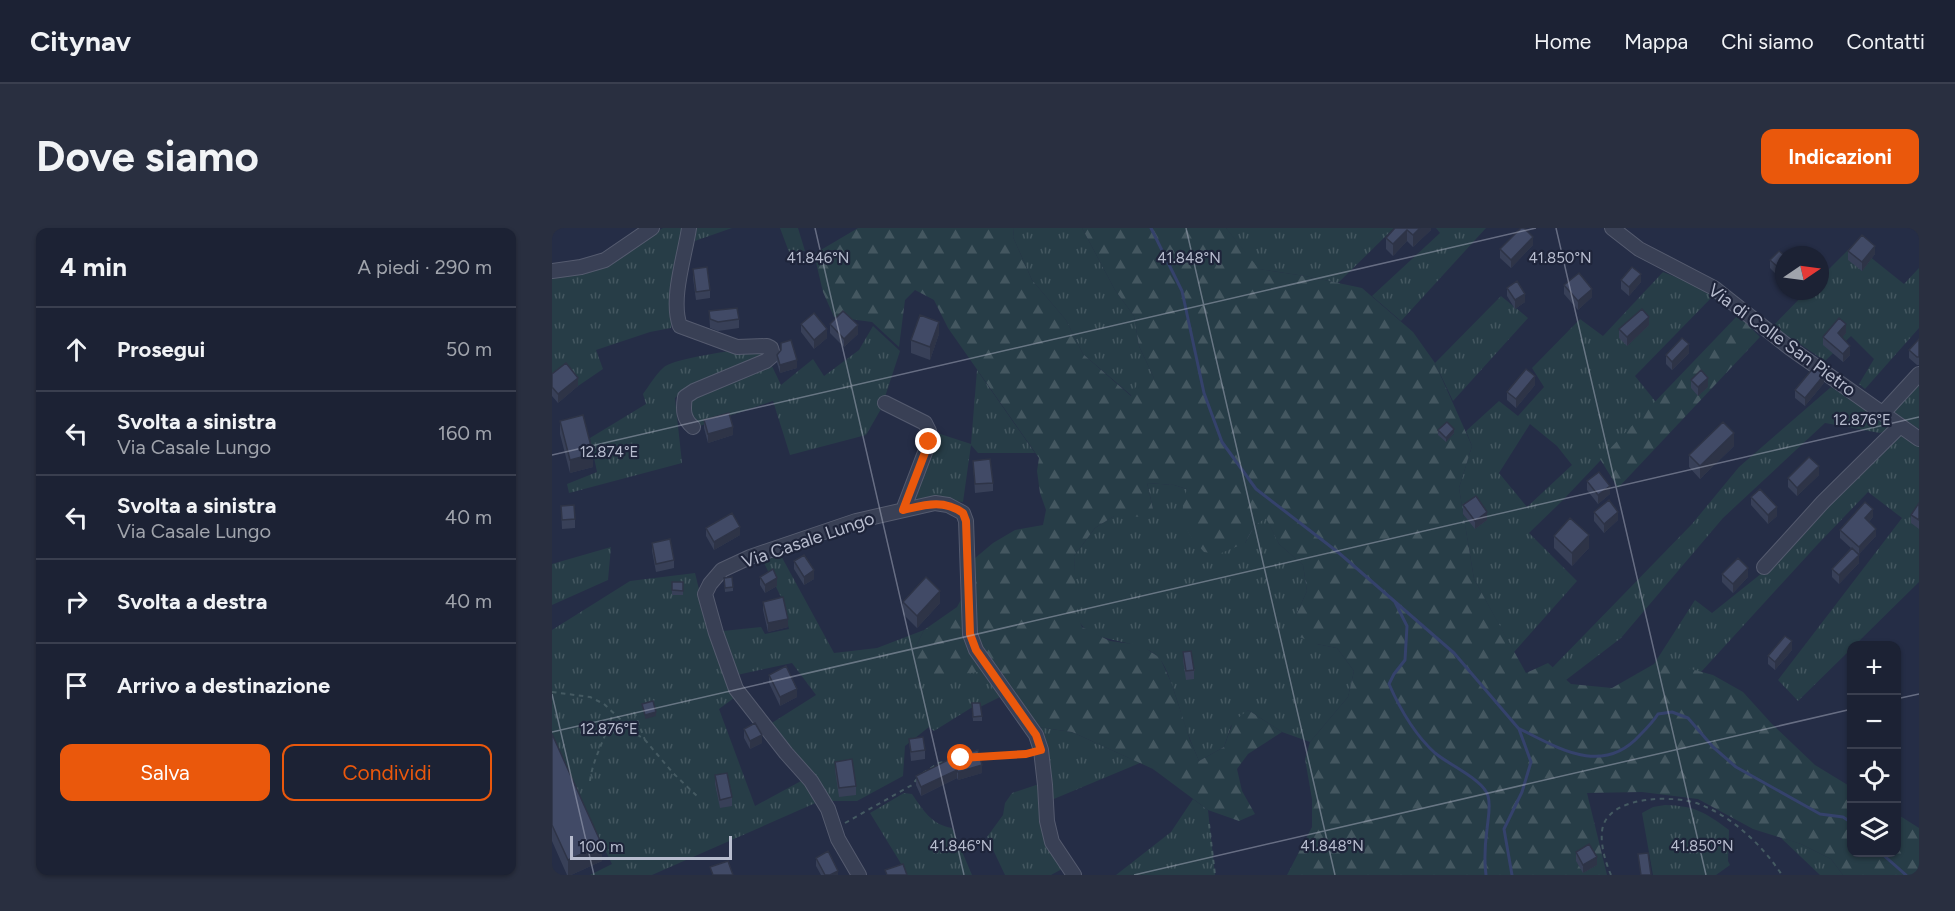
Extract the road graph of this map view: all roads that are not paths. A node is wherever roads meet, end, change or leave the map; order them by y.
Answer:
1 (652, 228) edge
2 (689, 228) edge
3 (1612, 228) edge
4 (552, 271) edge
5 (1919, 374) edge
6 (885, 403) dead end
7 (1883, 414) junction
8 (1900, 426) junction
9 (693, 427) dead end
10 (1919, 439) edge
11 (903, 510) junction
12 (1764, 567) dead end
13 (859, 875) edge
14 (1074, 875) edge

1 - 4 street
2 - 9 street
3 - 7 street, Via di Colle San Pietro
5 - 7 street
6 - 11 street
7 - 8 street, Via di Colle San Pietro
8 - 10 street, Via di Colle San Pietro
8 - 12 street
11 - 13 street, Via Casale Lungo
11 - 14 street, Via Casale Lungo

